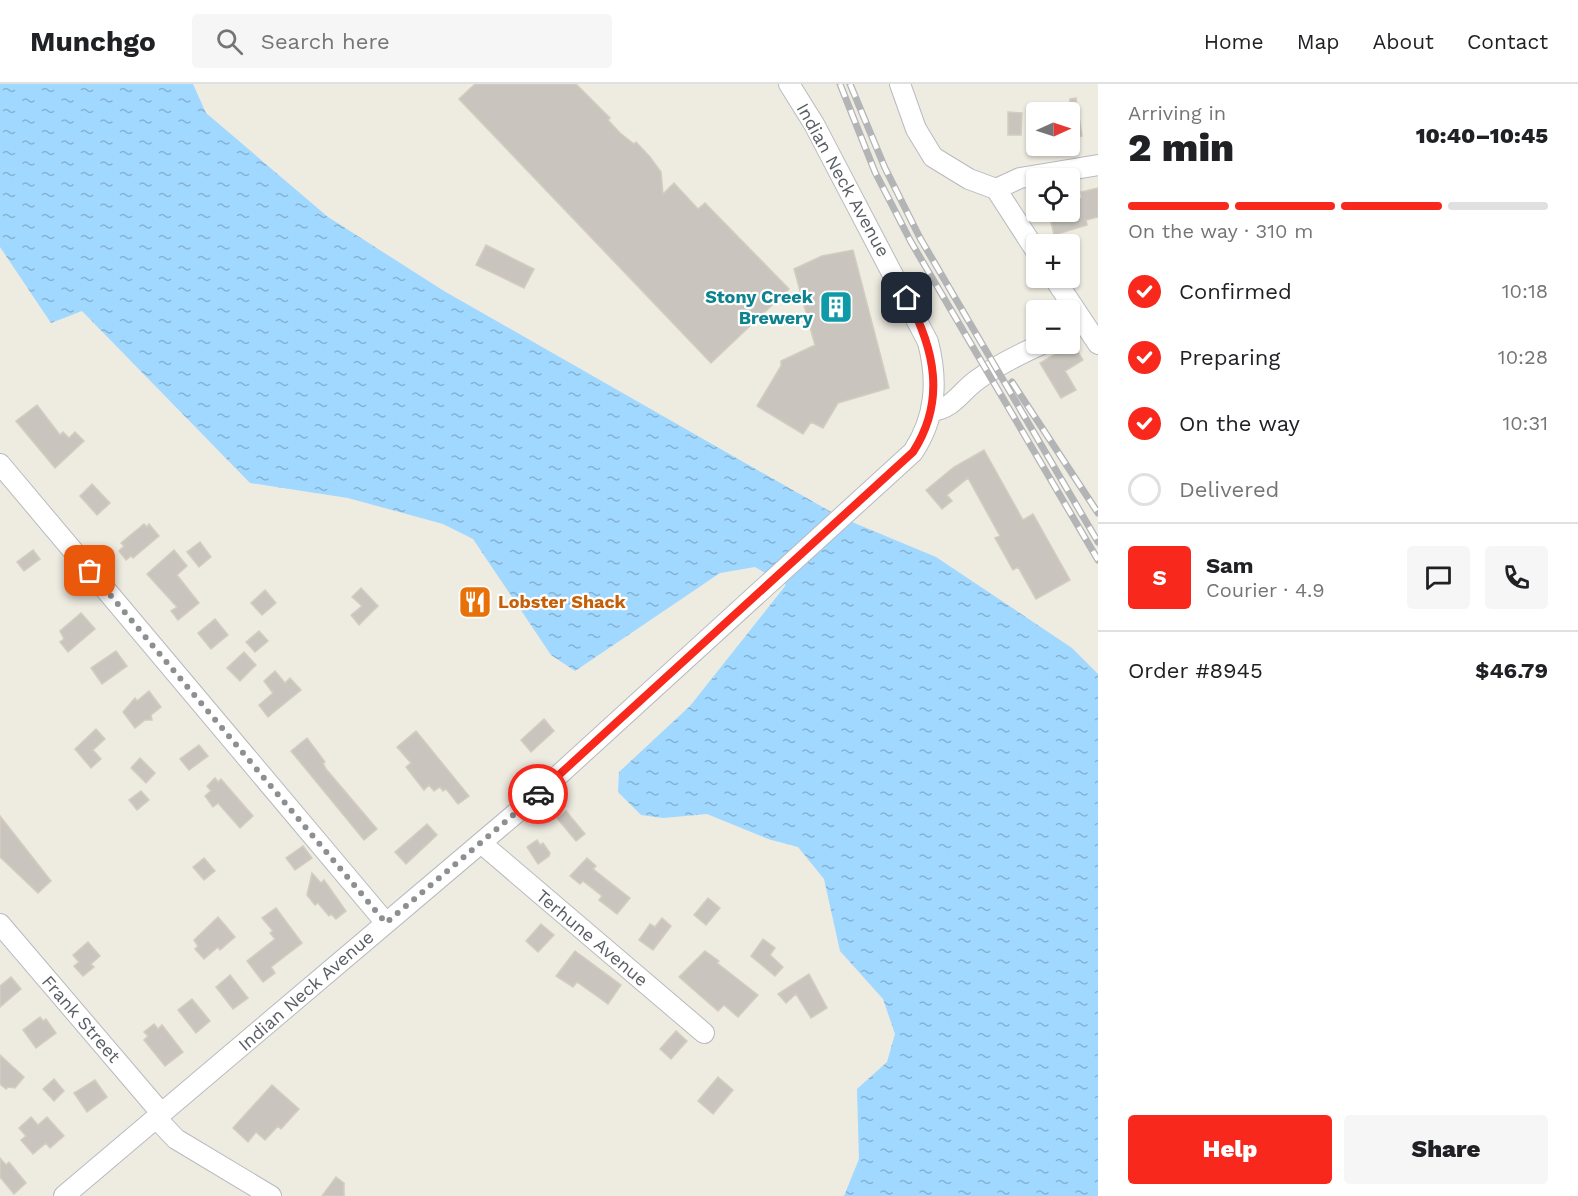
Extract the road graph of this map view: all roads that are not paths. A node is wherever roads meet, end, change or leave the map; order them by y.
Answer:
1 (789, 84) edge
2 (900, 84) edge
3 (1098, 165) edge
4 (996, 189) junction
5 (1026, 235) edge
6 (1080, 329) edge
7 (1098, 344) edge
8 (1026, 351) edge
9 (932, 411) junction
10 (0, 464) edge
11 (481, 843) junction
12 (386, 923) junction
13 (0, 924) edge
14 (704, 1033) dead end
15 (159, 1116) junction
16 (64, 1196) edge
17 (271, 1196) edge

1 - 9 street, Indian Neck Avenue
2 - 4 street
3 - 4 street
4 - 5 street
6 - 7 street
8 - 9 street
9 - 11 street, Indian Neck Avenue
10 - 12 street
11 - 12 street, Indian Neck Avenue
11 - 14 street, Terhune Avenue
12 - 15 street, Indian Neck Avenue
13 - 15 street, Frank Street
15 - 16 street, Indian Neck Avenue
15 - 17 street, Frank Street

